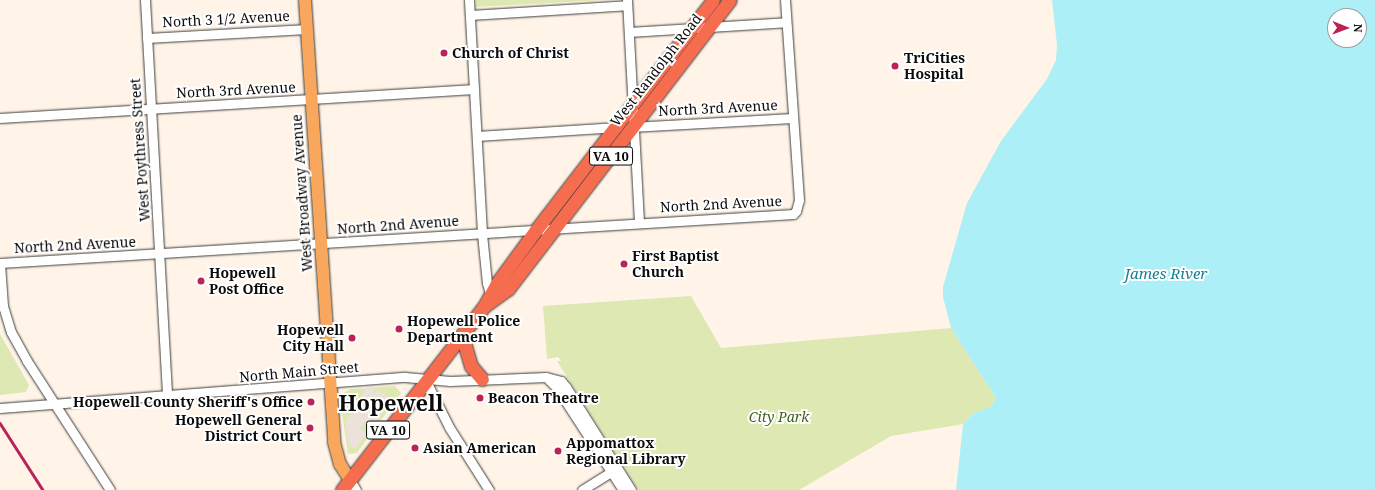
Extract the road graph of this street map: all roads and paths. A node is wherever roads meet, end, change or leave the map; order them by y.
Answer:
1 (145, 0) edge
2 (305, 0) edge
3 (469, 0) edge
4 (713, 0) edge
5 (730, 0) edge
6 (785, 0) edge
7 (627, 3) edge
8 (470, 15) junction
9 (786, 22) junction
10 (710, 26) junction
11 (692, 28) junction
12 (307, 29) junction
13 (629, 32) junction
14 (147, 38) junction
15 (474, 89) junction
16 (312, 100) junction
17 (633, 105) junction
18 (152, 109) junction
19 (0, 118) edge
20 (793, 118) junction
21 (633, 126) junction
22 (615, 128) junction
23 (477, 136) junction
24 (639, 223) junction
25 (554, 229) junction
26 (536, 230) junction
27 (482, 234) junction
28 (321, 244) junction
29 (161, 255) junction
30 (0, 264) edge
31 (489, 300) junction
32 (462, 335) junction
33 (482, 379) junction
34 (426, 381) junction
35 (330, 384) junction
36 (167, 395) junction
37 (55, 404) junction
38 (0, 408) edge
39 (614, 470) junction
40 (350, 487) edge
41 (110, 490) edge
42 (489, 490) edge
43 (582, 490) edge
44 (623, 490) edge
45 (631, 490) edge

1 - 14 street, West Poythress Street
2 - 12 main road, West Broadway Avenue
3 - 8 street
4 - 11 highway, West Randolph Road / VA 10
5 - 10 highway, West Randolph Road / VA 10
6 - 9 street
7 - 8 street
7 - 13 street
8 - 15 street
9 - 10 street
9 - 20 street
10 - 11 street
10 - 21 highway, West Randolph Road / VA 10
11 - 13 street
11 - 17 highway, West Randolph Road / VA 10
12 - 14 street, North 3 1/2 Avenue
12 - 16 main road, West Broadway Avenue
13 - 17 street
14 - 18 street, West Poythress Street
15 - 16 street, North 3rd Avenue
15 - 23 street
16 - 18 street, North 3rd Avenue
16 - 28 main road, West Broadway Avenue
17 - 21 street
17 - 22 highway, West Randolph Road / VA 10
18 - 19 street, North 3rd Avenue
18 - 29 street, West Poythress Street
20 - 21 street, North 3rd Avenue
20 - 24 street, North 2nd Avenue
21 - 22 street, North 3rd Avenue
21 - 24 street
21 - 25 highway, West Randolph Road / VA 10
22 - 23 street, North 3rd Avenue
22 - 26 highway, West Randolph Road / VA 10
23 - 27 street
24 - 25 street, North 2nd Avenue
25 - 26 street, North 2nd Avenue
25 - 31 highway, West Randolph Road / VA 10
26 - 27 street, North 2nd Avenue
26 - 31 highway, West Randolph Road / VA 10
27 - 28 street, North 2nd Avenue
27 - 31 street
28 - 29 street, North 2nd Avenue
28 - 35 main road, West Broadway Avenue
29 - 30 street, North 2nd Avenue
29 - 36 street, West Poythress Street
30 - 37 street
31 - 32 highway, West Randolph Road / VA 10
32 - 33 highway
32 - 34 highway, West Randolph Road / VA 10
33 - 34 street, North Main Street
33 - 39 street, North Main Street
34 - 35 street, North Main Street
34 - 40 highway, VA 10
34 - 42 street
35 - 36 street, North Main Street
35 - 40 main road, West Broadway Avenue
36 - 37 street, North Main Street
37 - 38 street, North Main Street
37 - 41 street
39 - 43 street
39 - 44 street
39 - 45 street

